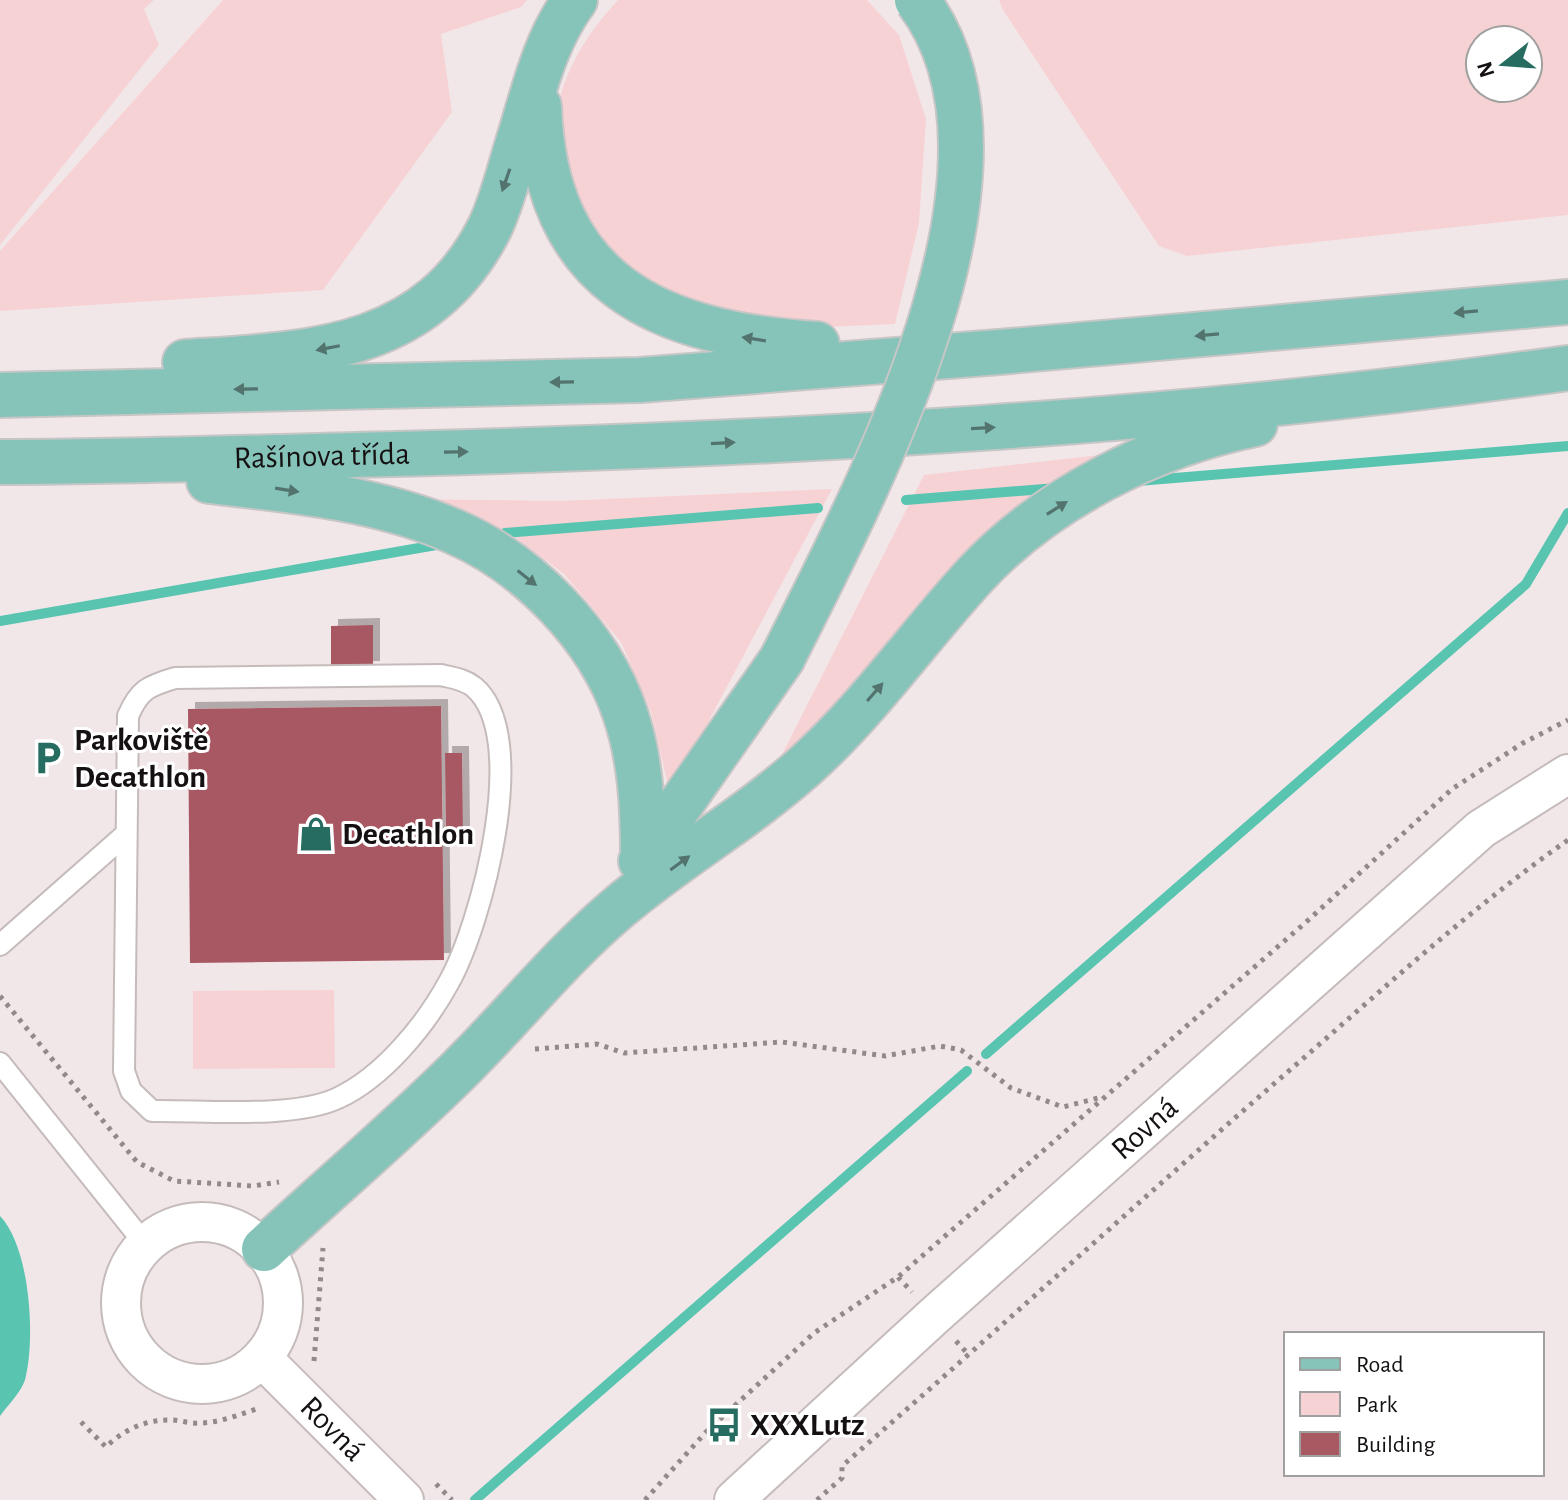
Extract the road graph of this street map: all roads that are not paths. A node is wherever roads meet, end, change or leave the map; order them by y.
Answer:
1 (575, 0) edge
2 (917, 0) edge
3 (538, 79) junction
4 (1568, 302) edge
5 (999, 352) junction
6 (1568, 368) edge
7 (1437, 387) junction
8 (11, 395) edge
9 (0, 462) edge
10 (43, 462) junction
11 (1568, 774) edge
12 (126, 834) junction
13 (643, 858) junction
14 (617, 909) junction
15 (0, 945) edge
16 (0, 1063) edge
17 (145, 1244) junction
18 (264, 1249) junction
19 (262, 1358) junction
20 (404, 1500) edge
21 (734, 1500) edge

1 - 3 main road
2 - 13 main road, bridge
5 -> 3 main road
3 -> 8 main road
4 -> 5 main road
5 -> 8 main road
6 - 7 main road
10 -> 7 main road, Rašínova třída
14 -> 7 main road
9 - 10 main road, Rašínova třída
10 -> 13 main road
11 - 21 street, Rovná
12 - 12 lane
12 - 15 lane
13 - 14 main road
14 - 18 main road
16 - 17 lane
17 - 18 street
17 - 19 street
18 - 19 street
19 - 20 street, Rovná

